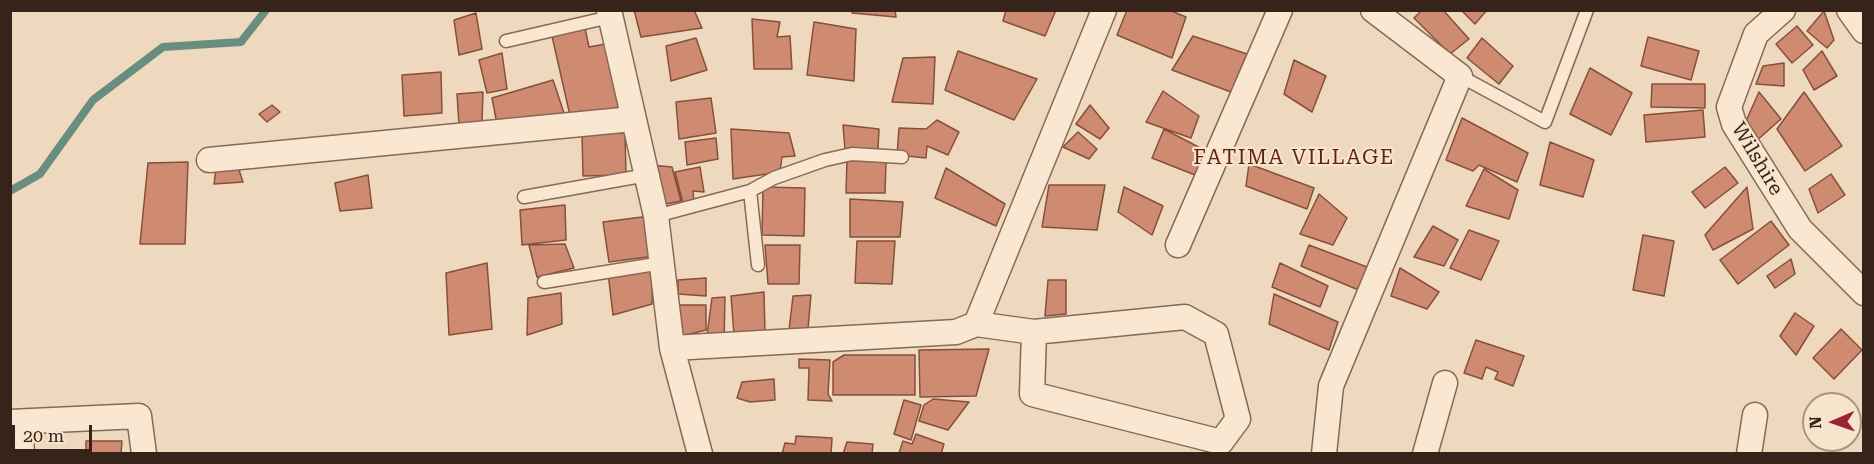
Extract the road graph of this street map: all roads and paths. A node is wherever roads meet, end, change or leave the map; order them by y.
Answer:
1 (1104, 10) edge
2 (1280, 10) edge
3 (1373, 10) edge
4 (1587, 10) edge
5 (1783, 10) edge
6 (1849, 10) edge
7 (609, 14) edge
8 (1863, 31) edge
9 (506, 41) dead end
10 (1460, 76) junction
11 (633, 119) junction
12 (902, 157) dead end
13 (208, 160) dead end
14 (647, 175) junction
15 (750, 191) junction
16 (524, 197) dead end
17 (656, 216) junction
18 (1178, 245) dead end
19 (662, 263) junction
20 (758, 265) dead end
21 (544, 282) dead end
22 (1863, 293) edge
23 (976, 324) junction
24 (1034, 332) junction
25 (672, 348) junction
26 (1445, 383) dead end
27 (1755, 415) dead end
28 (15, 422) edge
29 (22, 453) edge
30 (144, 453) edge
31 (700, 453) edge
32 (1324, 453) edge
33 (1425, 453) edge
34 (1749, 453) edge

1 - 23 street
2 - 18 street
3 - 10 street
4 - 10 lane
5 - 22 street, Wilshire
6 - 8 street
7 - 9 lane
7 - 11 street
10 - 32 street
11 - 13 street
11 - 14 street
12 - 15 lane
14 - 16 lane
14 - 17 street
15 - 17 lane
15 - 20 lane
17 - 19 street
19 - 21 lane
19 - 25 street
23 - 24 street
23 - 25 street
24 - 24 street
25 - 31 street
26 - 33 street
27 - 34 street
28 - 29 street
28 - 30 street

